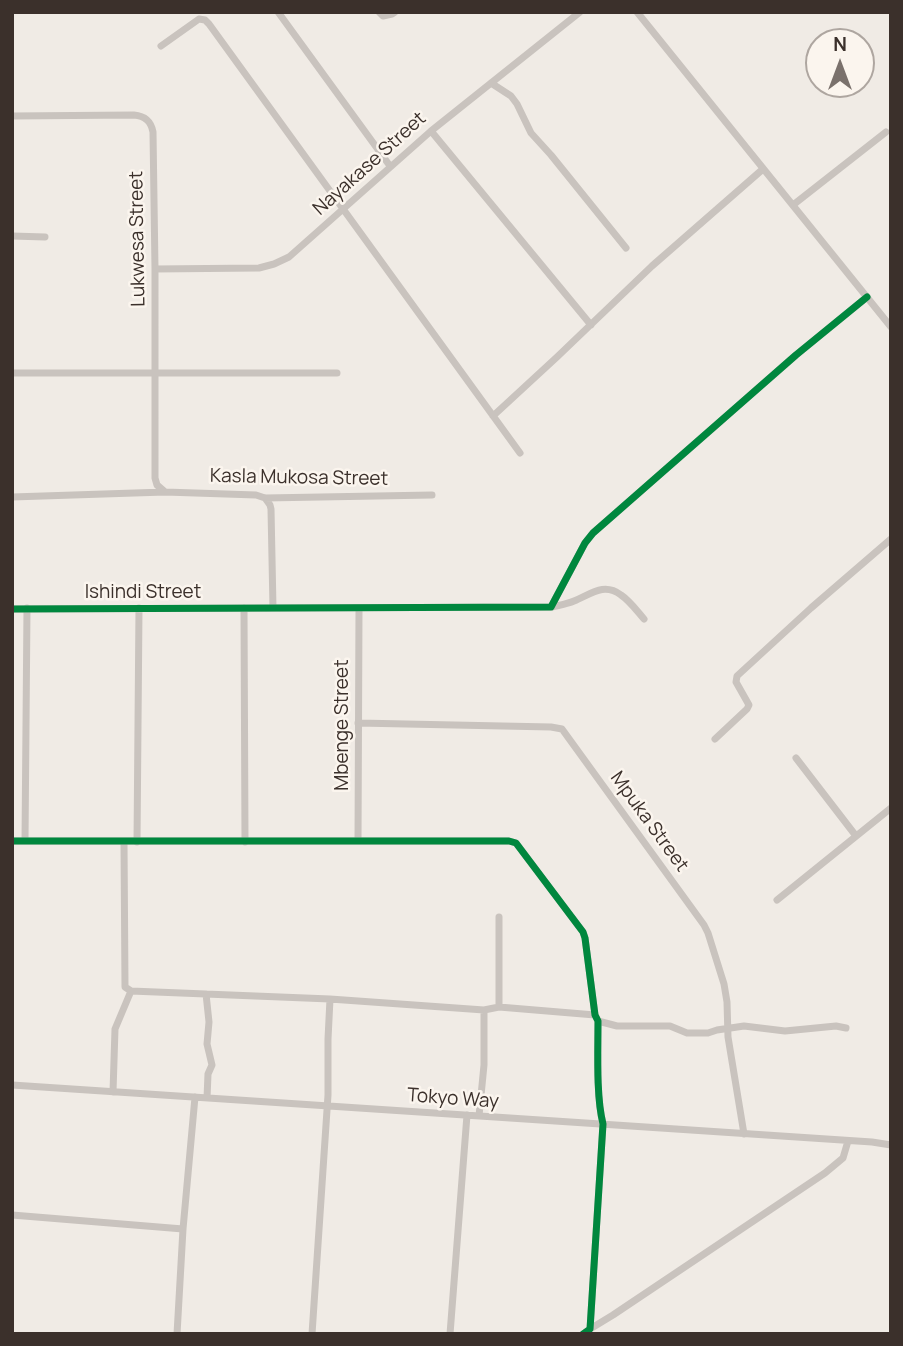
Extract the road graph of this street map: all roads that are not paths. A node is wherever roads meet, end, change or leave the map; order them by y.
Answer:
1 (278, 12) edge
2 (379, 12) edge
3 (395, 12) edge
4 (579, 12) edge
5 (637, 12) edge
6 (161, 47) dead end
7 (491, 83) junction
8 (12, 116) edge
9 (431, 131) junction
10 (886, 132) dead end
11 (390, 166) junction
12 (763, 169) junction
13 (793, 205) junction
14 (344, 208) junction
15 (12, 236) edge
16 (45, 237) dead end
17 (626, 248) dead end
18 (155, 269) junction
19 (867, 297) junction
20 (591, 325) junction
21 (891, 327) edge
22 (12, 373) edge
23 (154, 373) junction
24 (338, 373) dead end
25 (492, 416) junction
26 (520, 453) dead end
27 (165, 492) junction
28 (432, 495) dead end
29 (12, 496) edge
30 (265, 498) junction
31 (891, 539) edge
32 (551, 607) junction
33 (27, 608) junction
34 (139, 608) junction
35 (244, 608) junction
36 (273, 608) junction
37 (12, 609) edge
38 (359, 609) junction
39 (644, 620) dead end
40 (358, 723) junction
41 (715, 739) dead end
42 (796, 758) dead end
43 (891, 808) edge
44 (856, 836) junction
45 (12, 841) edge
46 (358, 841) junction
47 (25, 842) junction
48 (124, 842) junction
49 (137, 842) junction
50 (245, 842) junction
51 (777, 900) dead end
52 (499, 918) dead end
53 (131, 991) junction
54 (206, 994) junction
55 (330, 999) junction
56 (499, 1007) junction
57 (484, 1010) junction
58 (596, 1018) junction
59 (728, 1028) junction
60 (846, 1028) dead end
61 (12, 1085) edge
62 (113, 1092) junction
63 (195, 1097) junction
64 (207, 1098) junction
65 (326, 1107) junction
66 (467, 1115) junction
67 (479, 1116) junction
68 (603, 1124) junction
69 (744, 1134) junction
70 (848, 1141) junction
71 (891, 1145) edge
72 (12, 1215) edge
73 (183, 1229) junction
74 (587, 1331) edge
75 (177, 1334) edge
76 (313, 1334) edge
77 (450, 1334) edge

1 - 11 street
2 - 3 street
4 - 7 street, Nayakase Street
5 - 12 street
6 - 14 street
7 - 9 street, Nayakase Street
7 - 17 street
8 - 18 street, Lukwesa Street
9 - 11 street, Nayakase Street
9 - 20 street
10 - 13 street
11 - 14 street, Nayakase Street
12 - 13 street
12 - 20 street
13 - 19 street
14 - 18 street, Nayakase Street
14 - 25 street
15 - 16 street
18 - 23 street, Lukwesa Street
19 - 21 street
19 - 32 street
20 - 25 street
22 - 23 street
23 - 24 street
23 - 27 street, Lukwesa Street
25 - 26 street
27 - 29 street, Kasla Mukosa Street
27 - 30 street, Kasla Mukosa Street
28 - 30 street, Kasla Mukosa Street
30 - 36 street
31 - 41 street
32 - 38 street, Ishindi Street
32 - 39 street, Ishindi Street
33 - 34 street, Ishindi Street
33 - 37 street, Ishindi Street
33 - 47 street
34 - 35 street, Ishindi Street
34 - 49 street
35 - 36 street, Ishindi Street
35 - 50 street
36 - 38 street, Ishindi Street
38 - 40 street, Mbenge Street
40 - 46 street, Mbenge Street
40 - 59 street, Mpuka Street
42 - 44 street
43 - 44 street
44 - 51 street
45 - 47 street
46 - 50 street
46 - 58 street
47 - 48 street
48 - 49 street
48 - 53 street
49 - 50 street
52 - 56 street
53 - 54 street
53 - 62 street
54 - 55 street
54 - 64 street
55 - 57 street
55 - 65 street
56 - 57 street
56 - 58 street
57 - 67 street
58 - 59 street
58 - 68 street
59 - 60 street
59 - 69 street, Mpuka Street
61 - 62 street, Tokyo Way
62 - 63 street, Tokyo Way
63 - 64 street, Tokyo Way
63 - 73 street
64 - 65 street, Tokyo Way
65 - 66 street, Tokyo Way
65 - 76 street
66 - 67 street, Tokyo Way
66 - 77 street
67 - 68 street, Tokyo Way
68 - 69 street, Tokyo Way
68 - 74 street
69 - 70 street, Tokyo Way
70 - 71 street, Tokyo Way
70 - 74 street
72 - 73 street
73 - 75 street

